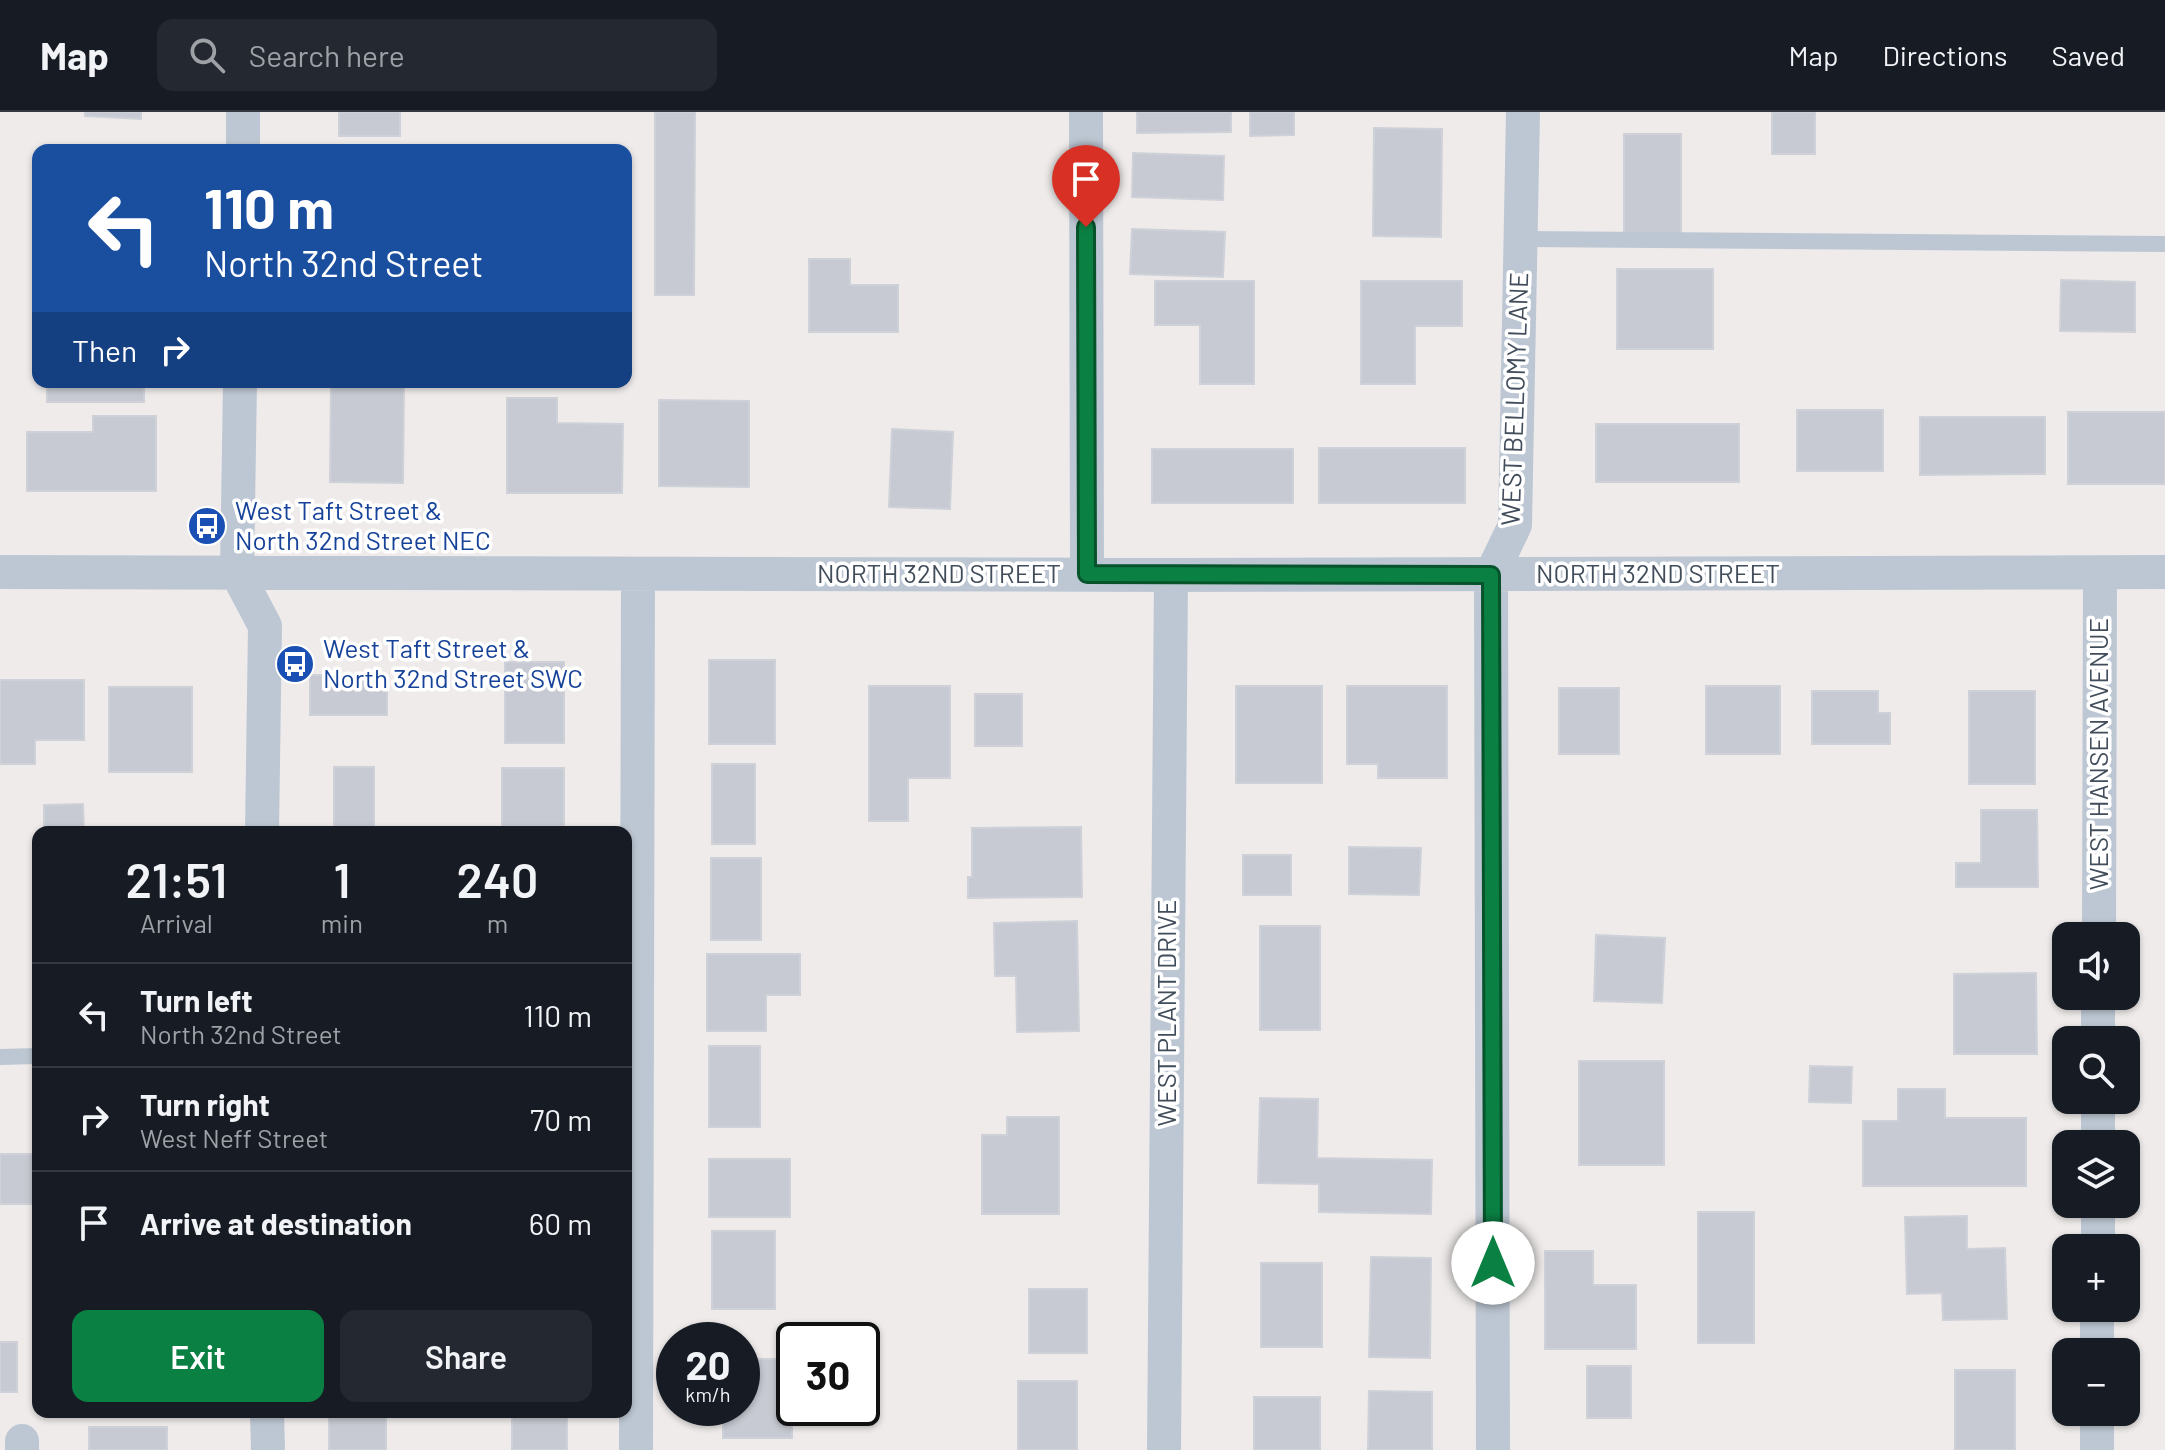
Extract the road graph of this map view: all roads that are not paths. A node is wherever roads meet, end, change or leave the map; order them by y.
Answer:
1 (243, 112) edge
2 (1086, 112) edge
3 (1523, 112) edge
4 (243, 144) edge
5 (1521, 239) junction
6 (2165, 244) edge
7 (240, 388) edge
8 (0, 572) edge
9 (2165, 572) edge
10 (237, 573) junction
11 (2100, 573) junction
12 (1087, 574) junction
13 (638, 575) junction
14 (1171, 575) junction
15 (1491, 575) junction
16 (262, 826) edge
17 (2099, 922) edge
18 (32, 1056) edge
19 (0, 1057) edge
20 (267, 1418) edge
21 (2097, 1426) edge
22 (268, 1450) edge
23 (636, 1450) edge
24 (1164, 1450) edge
25 (1493, 1450) edge
26 (2097, 1450) edge

1 - 4 street
2 - 12 street
3 - 5 street, WEST BELLOMY LANE
5 - 6 lane
5 - 15 street, WEST BELLOMY LANE
7 - 10 street
8 - 10 street, NORTH 32ND STREET
9 - 11 street, NORTH 32ND STREET
10 - 13 street, NORTH 32ND STREET
10 - 16 street
11 - 15 street, NORTH 32ND STREET
11 - 17 street, WEST HANSEN AVENUE
12 - 13 street, NORTH 32ND STREET
12 - 14 street, NORTH 32ND STREET
13 - 23 street
14 - 15 street, NORTH 32ND STREET
14 - 24 street, WEST PLANT DRIVE
15 - 25 street, WEST BELLOMY LANE
18 - 19 lane
20 - 22 street
21 - 26 street

